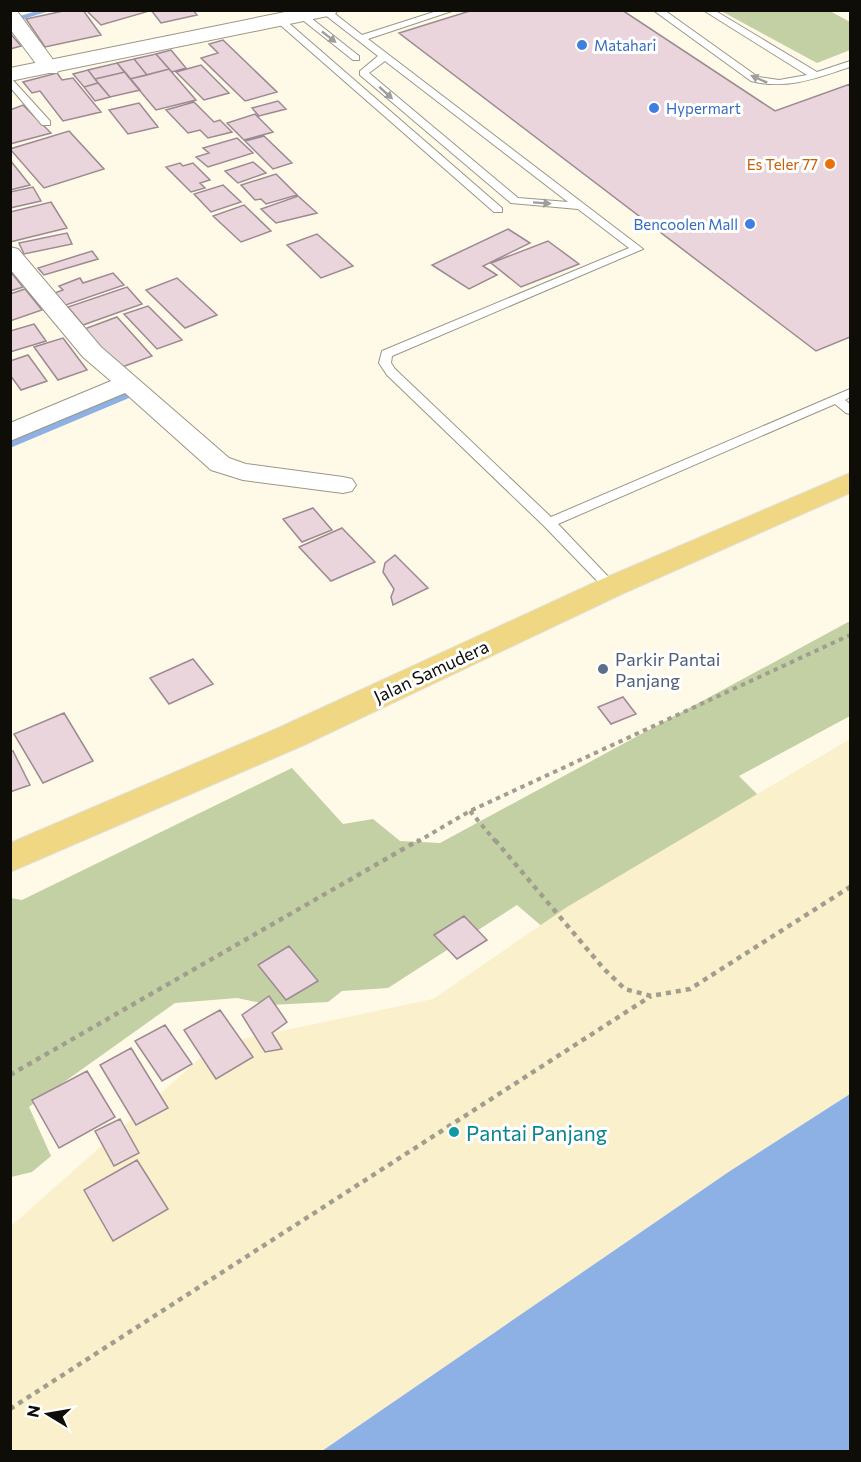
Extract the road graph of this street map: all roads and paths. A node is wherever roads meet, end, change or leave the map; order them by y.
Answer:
1 (451, 10) edge
2 (657, 10) edge
3 (707, 10) edge
4 (327, 11) edge
5 (16, 16) edge
6 (303, 16) junction
7 (282, 21) junction
8 (361, 38) junction
9 (385, 56) junction
10 (850, 64) edge
11 (333, 65) junction
12 (50, 69) junction
13 (10, 75) edge
14 (815, 75) junction
15 (10, 80) edge
16 (46, 123) dead end
17 (583, 206) junction
18 (498, 210) dead end
19 (10, 254) edge
20 (128, 383) junction
21 (850, 393) edge
22 (837, 399) junction
23 (850, 410) edge
24 (10, 433) edge
25 (850, 482) edge
26 (343, 485) dead end
27 (549, 523) junction
28 (611, 587) junction
29 (850, 635) edge
30 (470, 811) junction
31 (10, 858) edge
32 (850, 887) edge
33 (651, 996) junction
34 (10, 1076) edge
35 (10, 1409) edge

1 - 8 lane
14 -> 2 lane
3 - 14 lane
4 - 6 street
4 - 8 lane
5 - 12 street
6 - 7 street
6 -> 11 lane
7 - 11 lane
7 - 12 street
8 - 9 lane
9 - 17 lane
9 -> 17 lane
10 - 14 lane
11 - 18 lane
12 - 13 street
15 - 16 lane
17 - 27 lane
19 - 20 street
20 - 24 street
20 - 26 street
21 - 22 lane
22 - 23 lane
22 - 27 lane
25 - 28 main road, Jalan Samudera
27 - 28 lane
28 - 31 main road, Jalan Samudera
29 - 30 path
30 - 33 path
30 - 34 path
32 - 33 path
33 - 35 path

